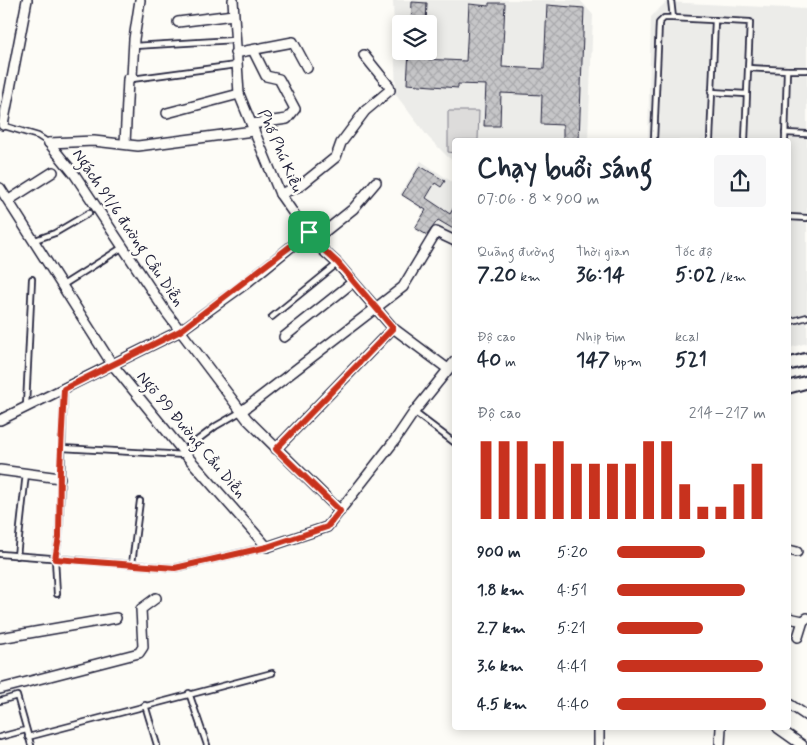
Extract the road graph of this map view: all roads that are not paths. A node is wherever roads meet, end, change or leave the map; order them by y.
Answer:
1 (27, 0) edge
2 (140, 0) edge
3 (233, 0) edge
4 (671, 0) edge
5 (233, 15) junction
6 (673, 18) junction
7 (715, 20) junction
8 (178, 22) dead end
9 (234, 40) junction
10 (134, 46) junction
11 (253, 50) junction
12 (235, 53) junction
13 (364, 55) dead end
14 (236, 65) junction
15 (307, 68) dead end
16 (748, 68) junction
17 (788, 70) junction
18 (807, 70) edge
19 (128, 79) junction
20 (711, 92) junction
21 (239, 94) junction
22 (746, 94) junction
23 (167, 113) dead end
24 (1, 125) edge
25 (253, 128) junction
26 (786, 133) junction
27 (807, 134) edge
28 (654, 138) edge
29 (710, 138) edge
30 (745, 138) edge
31 (785, 138) edge
32 (49, 143) junction
33 (125, 144) junction
34 (53, 172) dead end
35 (376, 182) dead end
36 (0, 188) edge
37 (280, 194) junction
38 (9, 200) junction
39 (89, 213) dead end
40 (791, 217) edge
41 (807, 218) edge
42 (311, 236) junction
43 (35, 240) junction
44 (452, 240) edge
45 (124, 247) junction
46 (338, 263) junction
47 (32, 279) dead end
48 (353, 282) junction
49 (62, 284) junction
50 (377, 306) junction
51 (272, 317) dead end
52 (807, 317) edge
53 (791, 321) edge
54 (393, 328) junction
55 (180, 331) junction
56 (284, 337) dead end
57 (807, 359) edge
58 (791, 363) edge
59 (112, 364) junction
60 (452, 367) edge
61 (807, 382) edge
62 (791, 386) edge
63 (64, 389) junction
64 (26, 407) junction
65 (242, 411) junction
66 (414, 412) junction
67 (0, 420) edge
68 (452, 441) edge
69 (62, 448) junction
70 (276, 449) junction
71 (185, 453) junction
72 (0, 470) edge
73 (26, 473) junction
74 (60, 478) junction
75 (140, 501) dead end
76 (340, 511) junction
77 (267, 547) junction
78 (0, 554) edge
79 (17, 556) junction
80 (55, 559) junction
81 (132, 564) junction
82 (57, 594) dead end
83 (156, 598) dead end
84 (116, 618) dead end
85 (791, 618) edge
86 (805, 619) edge
87 (798, 637) dead end
88 (0, 638) edge
89 (272, 672) dead end
90 (0, 689) edge
91 (189, 693) junction
92 (0, 701) edge
93 (145, 705) junction
94 (791, 705) edge
95 (807, 716) edge
96 (26, 730) junction
97 (599, 730) edge
98 (721, 730) edge
99 (781, 730) edge
100 (0, 737) edge
101 (28, 737) junction
102 (31, 745) edge
103 (157, 745) edge
104 (207, 745) edge
105 (599, 745) edge
106 (720, 745) edge
107 (802, 745) edge

1 - 24 street
2 - 10 street
3 - 5 street, Phố Phú Kiều
4 - 6 lane
5 - 8 street
5 - 9 street, Phố Phú Kiều
6 - 7 lane
6 - 28 lane
7 - 16 lane
7 - 20 lane
9 - 10 lane
9 - 12 street, Phố Phú Kiều
10 - 19 street
11 - 12 street
11 - 15 street
11 - 25 street
12 - 14 street, Phố Phú Kiều
13 - 37 street
14 - 19 lane
14 - 21 street, Phố Phú Kiều
16 - 17 lane
16 - 22 lane
17 - 18 lane
17 - 26 lane
19 - 33 street
20 - 22 lane
20 - 29 lane
21 - 23 street
21 - 25 street, Phố Phú Kiều
22 - 30 lane
24 - 32 lane
25 - 33 street
25 - 37 street, Phố Phú Kiều
26 - 27 lane
26 - 31 lane
32 - 33 street
32 - 45 street, Ngách 91/6 đường Cầu Diễn
34 - 38 street
35 - 42 street
36 - 38 street, Ngõ 99 Đường Cầu Diễn
37 - 42 street, Phố Phú Kiều
38 - 43 street, Ngõ 99 Đường Cầu Diễn
39 - 43 lane
40 - 41 lane
42 - 46 street, Phố Phú Kiều
42 - 55 street
43 - 49 street, Ngõ 99 Đường Cầu Diễn
44 - 50 street
45 - 49 lane
45 - 55 street, Ngách 91/6 đường Cầu Diễn
46 - 48 street, Phố Phú Kiều
46 - 51 lane
47 - 64 lane
48 - 50 street, Phố Phú Kiều
48 - 56 street
49 - 59 street, Ngõ 99 Đường Cầu Diễn
50 - 54 street, Phố Phú Kiều
50 - 65 street
52 - 53 lane
54 - 60 street, Phố Phú Kiều
54 - 70 street
55 - 59 street
55 - 65 street, Ngách 91/6 đường Cầu Diễn
57 - 58 street
59 - 63 street
59 - 71 street, Ngõ 99 Đường Cầu Diễn
60 - 66 street
61 - 62 street
63 - 64 street
63 - 69 lane
64 - 67 street
65 - 70 street, Ngách 91/6 đường Cầu Diễn
65 - 71 lane
66 - 68 lane
66 - 76 street
69 - 71 lane
69 - 74 lane
70 - 76 street, Ngách 91/6 đường Cầu Diễn
71 - 77 street, Ngõ 99 Đường Cầu Diễn
72 - 73 street
73 - 74 street
73 - 79 lane
74 - 80 lane
75 - 81 lane
76 - 77 street
77 - 81 lane
78 - 79 lane
79 - 80 lane
80 - 81 lane
80 - 82 lane
83 - 90 street
84 - 88 street
85 - 86 street
86 - 87 street
89 - 91 lane
91 - 93 lane
91 - 104 lane
92 - 96 lane
93 - 101 lane
93 - 103 lane
94 - 95 street
96 - 100 lane
96 - 101 lane
97 - 105 street
98 - 106 street
99 - 107 street
101 - 102 lane

